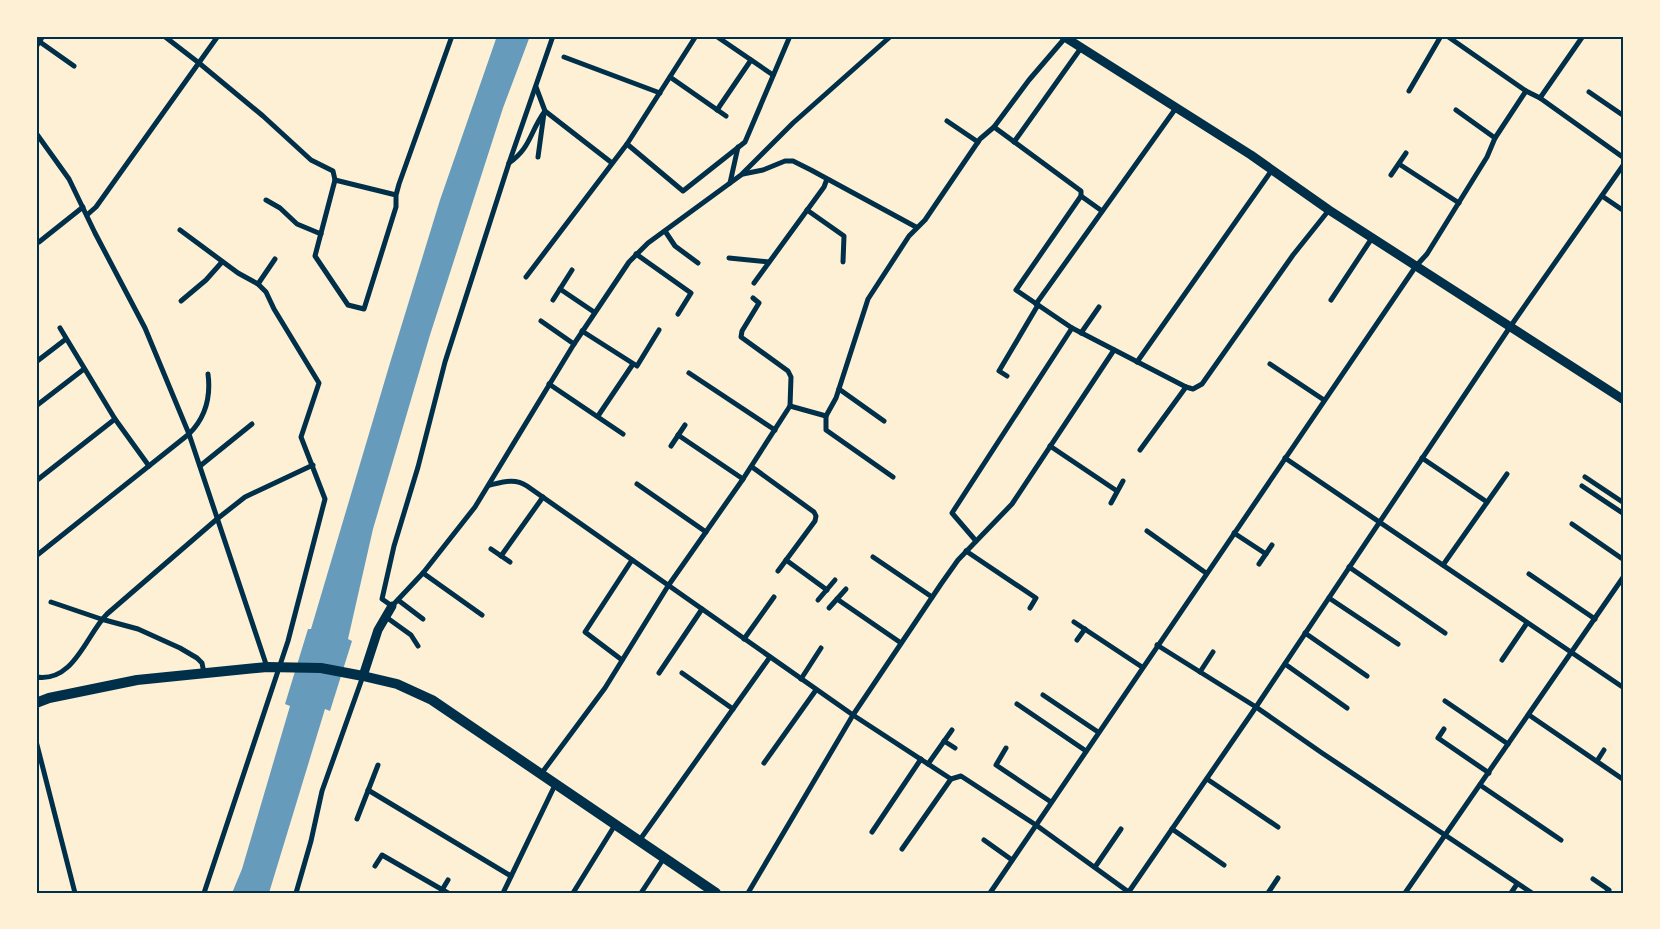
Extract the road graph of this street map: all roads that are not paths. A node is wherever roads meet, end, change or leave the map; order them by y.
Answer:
1 (43, 36) edge
2 (164, 36) edge
3 (218, 36) edge
4 (452, 36) edge
5 (553, 36) edge
6 (696, 36) edge
7 (716, 36) edge
8 (790, 36) edge
9 (890, 36) edge
10 (1440, 36) edge
11 (1447, 36) edge
12 (1582, 36) edge
13 (1064, 37) edge
14 (40, 42) junction
15 (36, 47) edge
16 (1081, 48) junction
17 (564, 58) dead end
18 (751, 60) junction
19 (199, 63) junction
20 (74, 66) dead end
21 (774, 74) junction
22 (670, 77) junction
23 (535, 87) junction
24 (1409, 91) dead end
25 (1526, 91) junction
26 (1589, 92) dead end
27 (660, 93) junction
28 (1540, 98) junction
29 (1176, 108) junction
30 (718, 110) junction
31 (1456, 110) dead end
32 (545, 111) junction
33 (726, 116) dead end
34 (1624, 116) edge
35 (947, 121) dead end
36 (994, 127) junction
37 (36, 133) edge
38 (1495, 138) junction
39 (978, 142) junction
40 (1014, 142) junction
41 (627, 144) junction
42 (738, 146) junction
43 (1406, 153) dead end
44 (538, 157) dead end
45 (1624, 158) edge
46 (509, 163) junction
47 (612, 163) junction
48 (1399, 164) junction
49 (1624, 164) edge
50 (1272, 170) junction
51 (741, 175) junction
52 (1391, 175) dead end
53 (827, 179) junction
54 (335, 180) junction
55 (730, 183) junction
56 (396, 195) junction
57 (1081, 196) junction
58 (1602, 196) junction
59 (266, 200) dead end
60 (1459, 203) junction
61 (83, 206) junction
62 (807, 210) junction
63 (1329, 210) junction
64 (1102, 211) junction
65 (1624, 211) edge
66 (87, 215) junction
67 (916, 228) junction
68 (180, 230) dead end
69 (665, 232) junction
70 (321, 234) junction
71 (1372, 238) junction
72 (39, 242) dead end
73 (636, 254) junction
74 (729, 258) dead end
75 (275, 259) dead end
76 (222, 262) junction
77 (698, 262) dead end
78 (769, 262) junction
79 (843, 262) dead end
80 (1416, 266) junction
81 (572, 270) dead end
82 (526, 278) dead end
83 (754, 283) dead end
84 (258, 284) junction
85 (560, 289) junction
86 (753, 298) dead end
87 (553, 300) dead end
88 (1331, 300) dead end
89 (181, 302) dead end
90 (1037, 305) junction
91 (1100, 307) dead end
92 (594, 312) junction
93 (678, 314) dead end
94 (541, 321) dead end
95 (1510, 327) junction
96 (60, 328) dead end
97 (1072, 328) junction
98 (659, 330) dead end
99 (582, 331) junction
100 (1081, 333) junction
101 (66, 339) junction
102 (574, 344) junction
103 (1114, 350) junction
104 (36, 362) edge
105 (1137, 362) junction
106 (633, 364) junction
107 (1270, 364) dead end
108 (84, 369) junction
109 (689, 373) dead end
110 (208, 374) dead end
111 (1008, 376) dead end
112 (549, 384) junction
113 (1186, 387) junction
114 (839, 389) junction
115 (1324, 400) junction
116 (1624, 400) edge
117 (36, 406) edge
118 (790, 406) junction
119 (598, 416) junction
120 (826, 416) junction
121 (115, 420) junction
122 (884, 421) dead end
123 (252, 424) dead end
124 (685, 425) dead end
125 (775, 430) junction
126 (190, 434) junction
127 (624, 434) dead end
128 (678, 436) junction
129 (671, 446) dead end
130 (1050, 446) junction
131 (1140, 450) dead end
132 (1285, 458) junction
133 (1422, 458) junction
134 (313, 465) junction
135 (149, 466) junction
136 (200, 466) junction
137 (752, 467) junction
138 (1506, 474) dead end
139 (1585, 476) dead end
140 (892, 477) dead end
141 (743, 479) junction
142 (36, 481) edge
143 (1123, 481) dead end
144 (637, 484) dead end
145 (490, 485) junction
146 (1582, 486) dead end
147 (1117, 491) junction
148 (543, 497) junction
149 (1487, 502) junction
150 (1111, 503) dead end
151 (1624, 503) edge
152 (1624, 514) edge
153 (217, 518) junction
154 (1379, 522) junction
155 (1572, 524) dead end
156 (1147, 531) dead end
157 (706, 532) junction
158 (1234, 532) junction
159 (976, 541) junction
160 (1272, 545) dead end
161 (491, 549) dead end
162 (966, 551) junction
163 (1266, 554) junction
164 (36, 556) edge
165 (501, 556) junction
166 (873, 557) dead end
167 (632, 560) junction
168 (786, 560) junction
169 (1624, 560) edge
170 (510, 562) dead end
171 (1259, 564) dead end
172 (1443, 565) junction
173 (1349, 567) junction
174 (778, 571) dead end
175 (423, 573) junction
176 (1206, 573) junction
177 (1529, 574) dead end
178 (1624, 576) edge
179 (835, 580) dead end
180 (668, 586) junction
181 (846, 589) dead end
182 (827, 590) junction
183 (774, 597) dead end
184 (932, 597) junction
185 (1329, 598) junction
186 (837, 599) junction
187 (818, 600) dead end
188 (51, 602) dead end
189 (395, 603) junction
190 (829, 608) dead end
191 (1030, 608) dead end
192 (702, 609) junction
193 (482, 615) dead end
194 (386, 617) junction
195 (1595, 618) junction
196 (101, 619) junction
197 (423, 619) dead end
198 (1074, 622) dead end
199 (1528, 622) junction
200 (1085, 629) junction
201 (1305, 633) junction
202 (1445, 633) dead end
203 (744, 639) junction
204 (1078, 640) dead end
205 (901, 643) junction
206 (1398, 644) dead end
207 (1157, 645) junction
208 (418, 646) dead end
209 (821, 648) dead end
210 (1213, 652) dead end
211 (1572, 653) junction
212 (770, 657) junction
213 (622, 660) junction
214 (1502, 660) dead end
215 (1285, 664) junction
216 (267, 667) junction
217 (281, 667) junction
218 (1142, 667) junction
219 (1200, 672) junction
220 (204, 673) junction
221 (658, 673) dead end
222 (682, 673) dead end
223 (361, 675) junction
224 (1367, 676) dead end
225 (36, 677) edge
226 (801, 679) junction
227 (1624, 688) edge
228 (816, 690) junction
229 (1043, 695) dead end
230 (1445, 700) dead end
231 (36, 703) edge
232 (1017, 704) dead end
233 (1256, 707) junction
234 (1348, 708) dead end
235 (733, 709) junction
236 (1529, 715) junction
237 (853, 716) junction
238 (1444, 729) dead end
239 (952, 730) dead end
240 (1098, 732) junction
241 (36, 740) edge
242 (944, 740) junction
243 (1508, 744) junction
244 (955, 748) dead end
245 (1006, 748) dead end
246 (1604, 750) dead end
247 (1086, 751) junction
248 (921, 759) junction
249 (1596, 761) junction
250 (764, 763) dead end
251 (928, 764) junction
252 (378, 765) dead end
253 (1488, 773) junction
254 (540, 774) junction
255 (952, 779) junction
256 (1206, 779) junction
257 (1624, 780) edge
258 (555, 785) junction
259 (1480, 785) junction
260 (368, 790) junction
261 (1051, 802) junction
262 (357, 819) dead end
263 (615, 825) junction
264 (1036, 825) junction
265 (1278, 827) dead end
266 (1120, 829) dead end
267 (1172, 829) junction
268 (872, 832) dead end
269 (1445, 836) junction
270 (984, 840) dead end
271 (1561, 840) dead end
272 (639, 841) junction
273 (902, 849) dead end
274 (664, 858) junction
275 (1012, 860) junction
276 (1224, 865) dead end
277 (375, 866) dead end
278 (1095, 867) junction
279 (511, 876) junction
280 (1278, 878) dead end
281 (1593, 879) dead end
282 (448, 880) dead end
283 (1517, 884) junction
284 (445, 891) edge
285 (712, 892) edge
286 (1129, 892) edge
287 (75, 893) edge
288 (204, 893) edge
289 (296, 893) edge
290 (503, 893) edge
291 (573, 893) edge
292 (641, 893) edge
293 (748, 893) edge
294 (990, 893) edge
295 (1268, 893) edge
296 (1405, 893) edge
297 (1511, 893) edge
298 (1532, 893) edge
299 (1606, 893) edge

1 - 14 street
2 - 19 street
3 - 19 street
4 - 56 street
5 - 23 street
6 - 22 street
7 - 18 street
8 - 21 street
9 - 51 street
10 - 24 street
11 - 25 street
12 - 28 street
13 - 16 street
13 - 36 street
14 - 15 street
14 - 20 street
16 - 29 street
16 - 40 street
17 - 27 street
18 - 21 street
18 - 30 street
19 - 54 street
19 - 66 street
21 - 42 street
22 - 27 street
22 - 30 street
23 - 32 street
23 - 46 street
25 - 28 street
25 - 38 street
26 - 34 street
27 - 41 street
28 - 45 street
29 - 50 street
29 - 64 street
30 - 33 street
31 - 38 street
32 - 44 street
32 - 46 street
32 - 47 street
35 - 39 street
36 - 39 street
36 - 40 street
37 - 61 street
38 - 60 street
39 - 67 street
40 - 57 street
41 - 42 street
41 - 47 street
42 - 55 street
43 - 48 street
46 - 189 street
47 - 82 street
48 - 52 street
48 - 60 street
49 - 58 street
50 - 63 street
50 - 105 street
51 - 53 street
51 - 55 street
53 - 62 street
53 - 67 street
54 - 56 street
54 - 70 street
55 - 69 street
56 - 70 street
57 - 64 street
57 - 90 street
58 - 65 street
58 - 95 street
59 - 70 street
60 - 80 street
61 - 66 street
61 - 72 street
62 - 78 street
62 - 79 street
63 - 71 street
63 - 113 street
64 - 90 street
66 - 126 street
67 - 114 street
68 - 76 street
69 - 73 street
69 - 77 street
71 - 80 street
71 - 88 street
73 - 92 street
73 - 93 street
74 - 78 street
75 - 84 street
76 - 84 street
76 - 89 street
78 - 83 street
80 - 95 street
80 - 115 street
81 - 85 street
84 - 134 street
85 - 87 street
85 - 92 street
86 - 118 street
90 - 97 street
90 - 111 street
91 - 100 street
92 - 99 street
94 - 102 street
95 - 116 street
95 - 133 street
96 - 101 street
97 - 100 street
97 - 159 street
98 - 106 street
99 - 102 street
99 - 106 street
100 - 103 street
101 - 104 street
101 - 108 street
102 - 112 street
103 - 105 street
103 - 130 street
105 - 113 street
106 - 119 street
107 - 115 street
108 - 117 street
108 - 121 street
109 - 125 street
110 - 126 street
112 - 119 street
112 - 145 street
113 - 131 street
114 - 120 street
114 - 122 street
115 - 132 street
118 - 120 street
118 - 125 street
119 - 127 street
120 - 140 street
121 - 135 street
121 - 142 street
123 - 136 street
124 - 128 street
125 - 137 street
126 - 135 street
126 - 136 street
128 - 129 street
128 - 141 street
130 - 147 street
130 - 159 street
132 - 154 street
132 - 158 street
133 - 149 street
133 - 154 street
134 - 153 street
134 - 217 street
135 - 164 street
136 - 153 street
137 - 141 street
137 - 168 street
138 - 149 street
139 - 151 street
141 - 157 street
143 - 147 street
144 - 157 street
145 - 148 street
145 - 175 street
146 - 152 street
147 - 150 street
148 - 165 street
148 - 167 street
149 - 172 street
153 - 196 street
153 - 216 street
154 - 172 street
154 - 173 street
155 - 169 street
156 - 176 street
157 - 180 street
158 - 163 street
158 - 176 street
159 - 162 street
160 - 163 street
161 - 165 street
162 - 184 street
162 - 191 street
163 - 171 street
165 - 170 street
166 - 184 street
167 - 180 street
167 - 213 street
168 - 174 street
168 - 182 street
172 - 199 street
173 - 185 street
173 - 202 street
175 - 189 street
175 - 193 street
176 - 207 street
177 - 195 street
178 - 195 street
179 - 182 street
180 - 192 street
180 - 213 street
181 - 186 street
182 - 187 street
183 - 203 street
184 - 205 street
185 - 201 street
185 - 206 street
186 - 190 street
186 - 205 street
188 - 196 street
189 - 194 street
189 - 197 street
192 - 203 street
192 - 221 street
194 - 208 street
194 - 223 street
195 - 211 street
196 - 220 street
196 - 225 street
198 - 200 street
199 - 211 street
199 - 214 street
200 - 204 street
200 - 218 street
201 - 215 street
201 - 224 street
203 - 212 street
205 - 237 street
207 - 218 street
207 - 219 street
209 - 226 street
210 - 219 street
211 - 227 street
211 - 236 street
212 - 226 street
212 - 235 street
213 - 254 street
215 - 233 street
215 - 234 street
216 - 217 main road
216 - 220 main road
217 - 223 main road
217 - 288 street
218 - 240 street
219 - 233 street
220 - 231 main road
222 - 235 street
223 - 254 main road
223 - 289 street
226 - 228 street
228 - 237 street
228 - 250 street
229 - 240 street
230 - 243 street
232 - 247 street
233 - 256 street
233 - 269 street
235 - 272 street
236 - 243 street
236 - 249 street
237 - 248 street
237 - 293 street
238 - 253 street
239 - 242 street
240 - 247 street
241 - 287 street
242 - 244 street
242 - 251 street
243 - 253 street
245 - 261 street
246 - 249 street
247 - 261 street
248 - 251 street
248 - 268 street
249 - 257 street
251 - 255 street
252 - 260 street
253 - 259 street
254 - 258 main road
255 - 264 street
255 - 273 street
256 - 265 street
256 - 267 street
258 - 263 main road
258 - 279 street
259 - 269 street
259 - 271 street
260 - 262 street
260 - 279 street
261 - 264 street
263 - 272 main road
263 - 291 street
264 - 275 street
264 - 278 street
266 - 278 street
267 - 276 street
267 - 286 street
269 - 283 street
269 - 296 street
270 - 275 street
272 - 274 main road
274 - 285 main road
274 - 292 street
275 - 294 street
277 - 284 street
278 - 286 street
279 - 290 street
280 - 295 street
281 - 299 street
282 - 284 street
283 - 297 street
283 - 298 street

